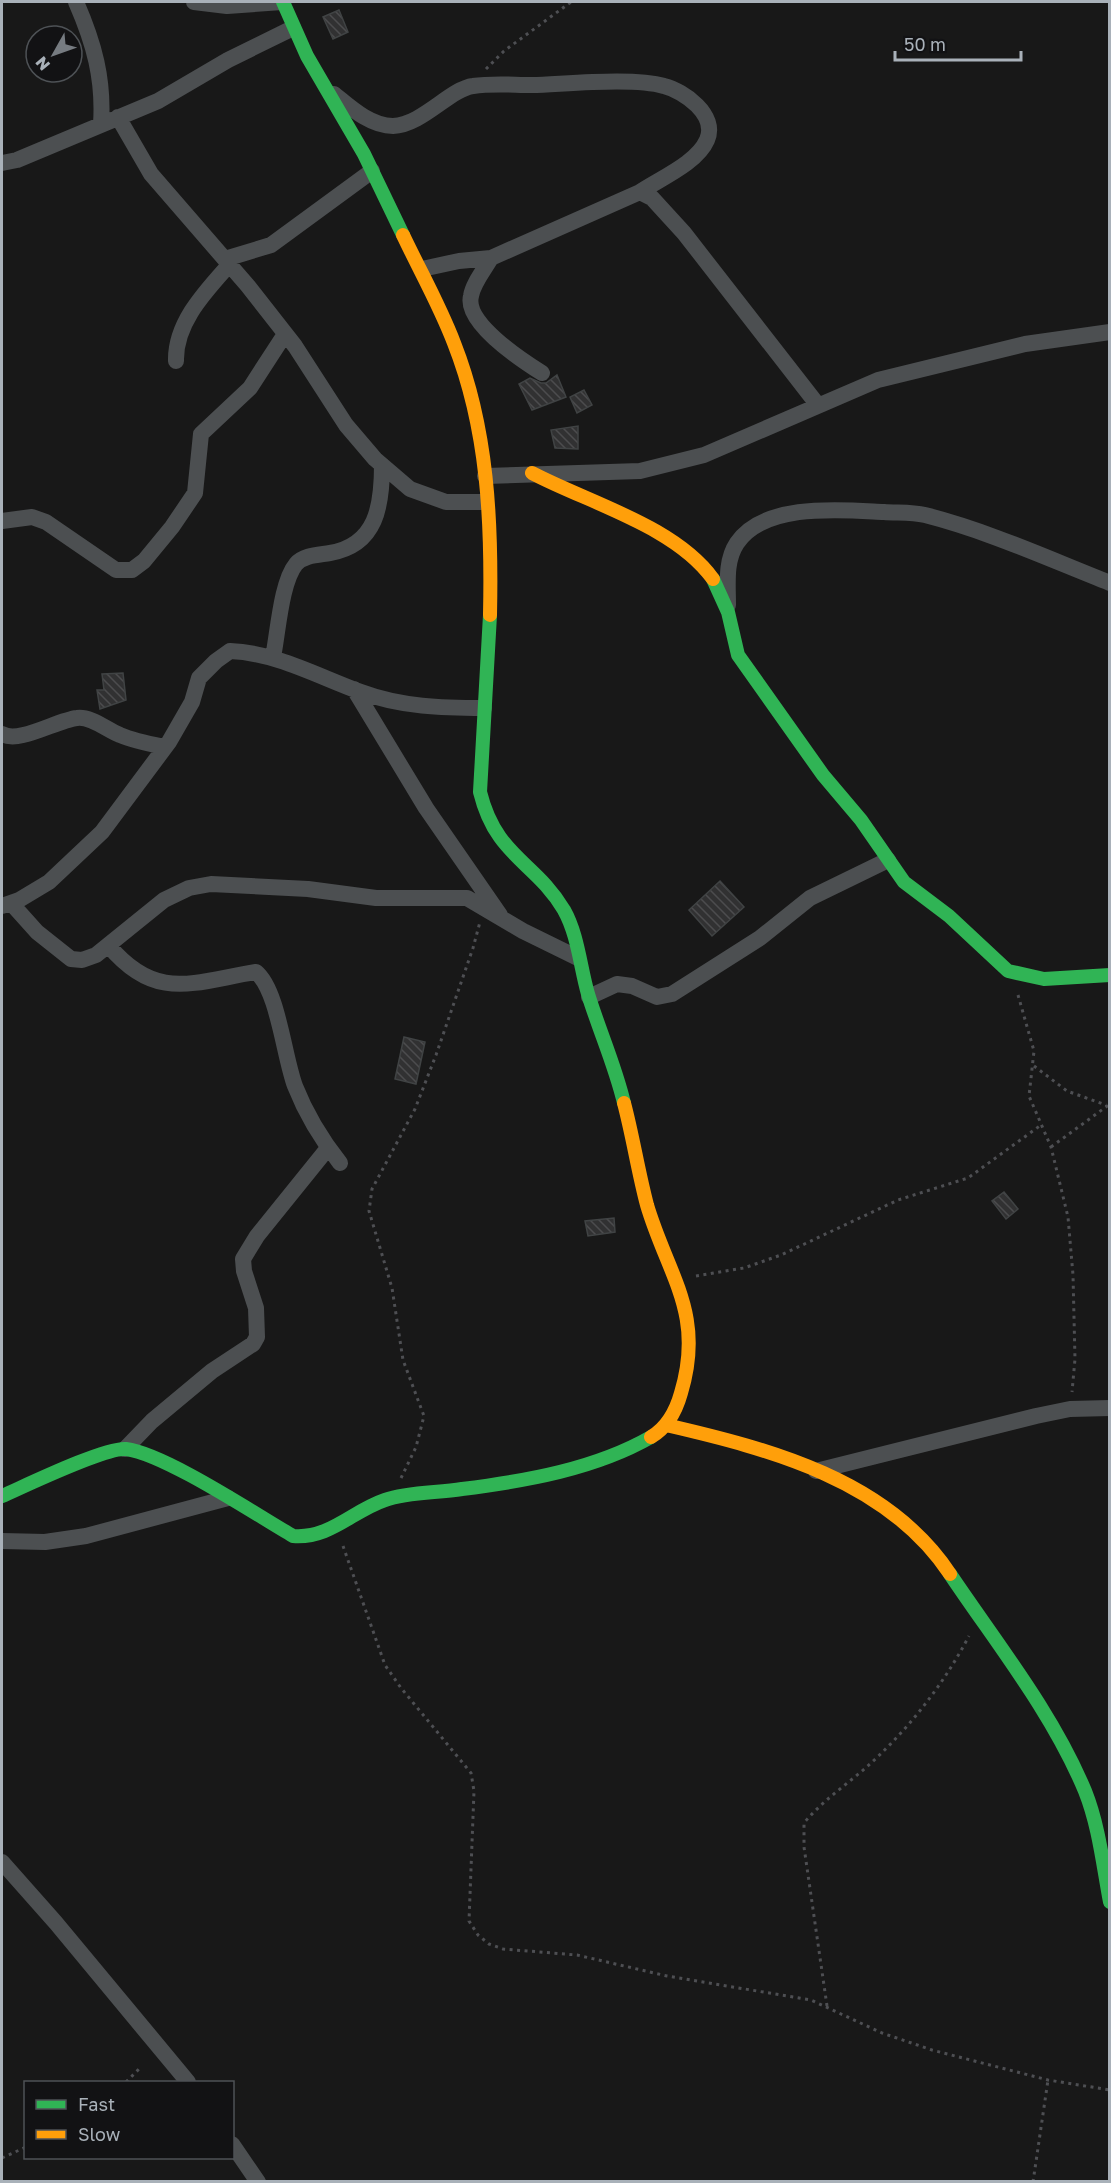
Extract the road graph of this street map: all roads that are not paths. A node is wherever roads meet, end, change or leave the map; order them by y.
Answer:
1 (76, 2) edge
2 (194, 2) edge
3 (283, 2) edge
4 (293, 28) junction
5 (327, 89) junction
6 (118, 117) junction
7 (101, 124) junction
8 (2, 163) edge
9 (372, 171) junction
10 (640, 192) junction
11 (491, 258) junction
12 (227, 262) junction
13 (422, 270) junction
14 (1110, 332) edge
15 (285, 334) junction
16 (176, 361) dead end
17 (542, 373) dead end
18 (817, 404) junction
19 (382, 465) junction
20 (532, 473) junction
21 (485, 476) junction
22 (486, 502) junction
23 (2, 521) edge
24 (1110, 584) edge
25 (728, 612) junction
26 (273, 657) junction
27 (354, 689) junction
28 (484, 708) junction
29 (2, 734) edge
30 (165, 747) junction
31 (888, 860) junction
32 (6, 905) edge
33 (502, 919) junction
34 (109, 946) junction
35 (578, 958) junction
36 (1110, 975) edge
37 (589, 997) junction
38 (328, 1148) junction
39 (340, 1163) dead end
40 (1110, 1408) edge
41 (666, 1425) junction
42 (125, 1449) junction
43 (816, 1471) junction
44 (2, 1496) edge
45 (228, 1498) junction
46 (2, 1541) edge
47 (2, 1863) edge
48 (1110, 1902) edge
49 (187, 2081) edge
50 (234, 2147) edge
51 (258, 2181) edge

1 - 7 street
2 - 3 street
3 - 4 street
4 - 5 street
4 - 6 street
5 - 9 street
5 - 10 street
6 - 7 street
6 - 12 street
7 - 8 street
9 - 12 street
9 - 13 street
10 - 11 street
10 - 18 street
11 - 13 street
11 - 17 street
12 - 15 street
12 - 16 street
13 - 21 street
14 - 18 street
15 - 19 street
15 - 23 street
18 - 20 street
19 - 22 street
19 - 26 street
20 - 21 street
20 - 25 street
21 - 22 street
22 - 28 street
24 - 25 street
25 - 31 street
26 - 27 street
26 - 30 street
27 - 28 street
27 - 33 street
28 - 35 street
29 - 30 street
30 - 32 street
31 - 36 street
31 - 37 street
32 - 34 street
33 - 34 street
33 - 35 street
34 - 38 street
35 - 37 street
37 - 41 street
38 - 39 street
38 - 42 street
40 - 43 street
41 - 43 street
41 - 45 street
42 - 44 street
42 - 45 street
43 - 48 street
45 - 46 street
47 - 49 street
50 - 51 street

